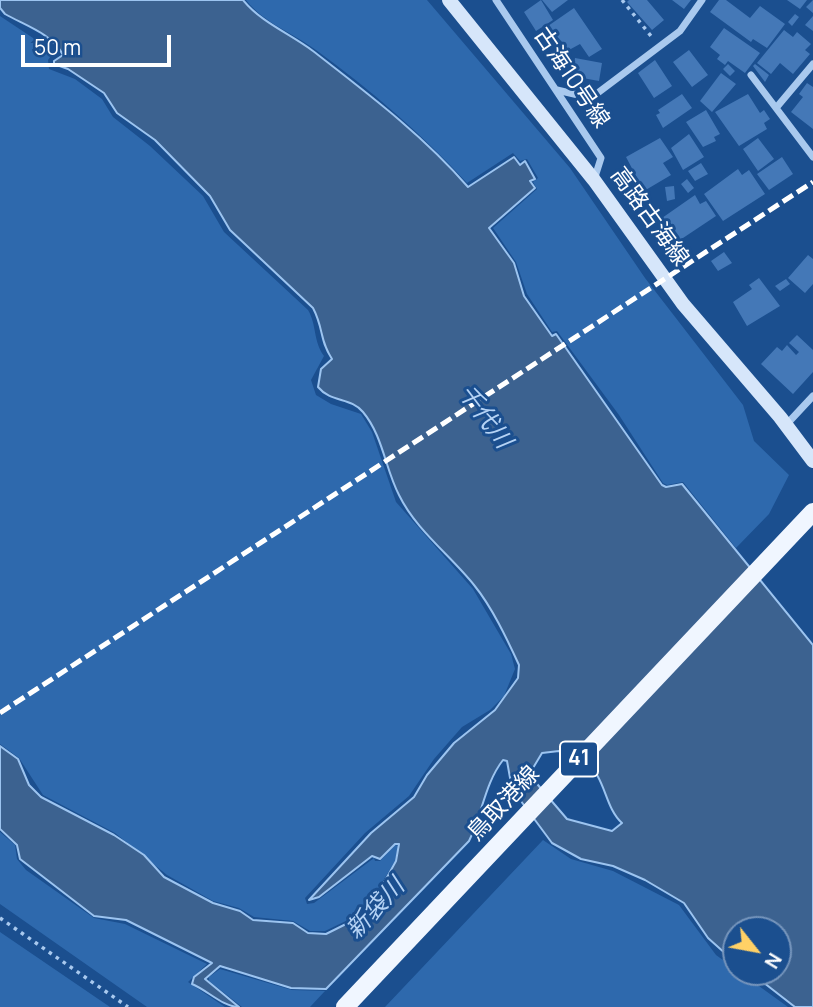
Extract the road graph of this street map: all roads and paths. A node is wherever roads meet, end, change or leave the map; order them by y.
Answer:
1 (449, 0) edge
2 (496, 0) edge
3 (622, 0) edge
4 (702, 0) edge
5 (660, 46) junction
6 (813, 64) edge
7 (751, 75) dead end
8 (557, 90) junction
9 (776, 108) junction
10 (813, 157) edge
11 (594, 180) junction
12 (813, 396) edge
13 (786, 425) junction
14 (813, 461) edge
15 (813, 512) edge
16 (0, 918) edge
17 (128, 1007) edge
18 (345, 1007) edge

1 - 11 main road, 高路古海線
2 - 8 street, 古海10号線
3 - 5 path
4 - 5 street
5 - 8 street
6 - 9 street
7 - 9 street
8 - 11 street, 古海10号線
9 - 10 street
11 - 13 main road, 高路古海線
12 - 13 street
13 - 14 main road, 高路古海線
15 - 18 main road, 鳥取港線 / 41
16 - 17 path

